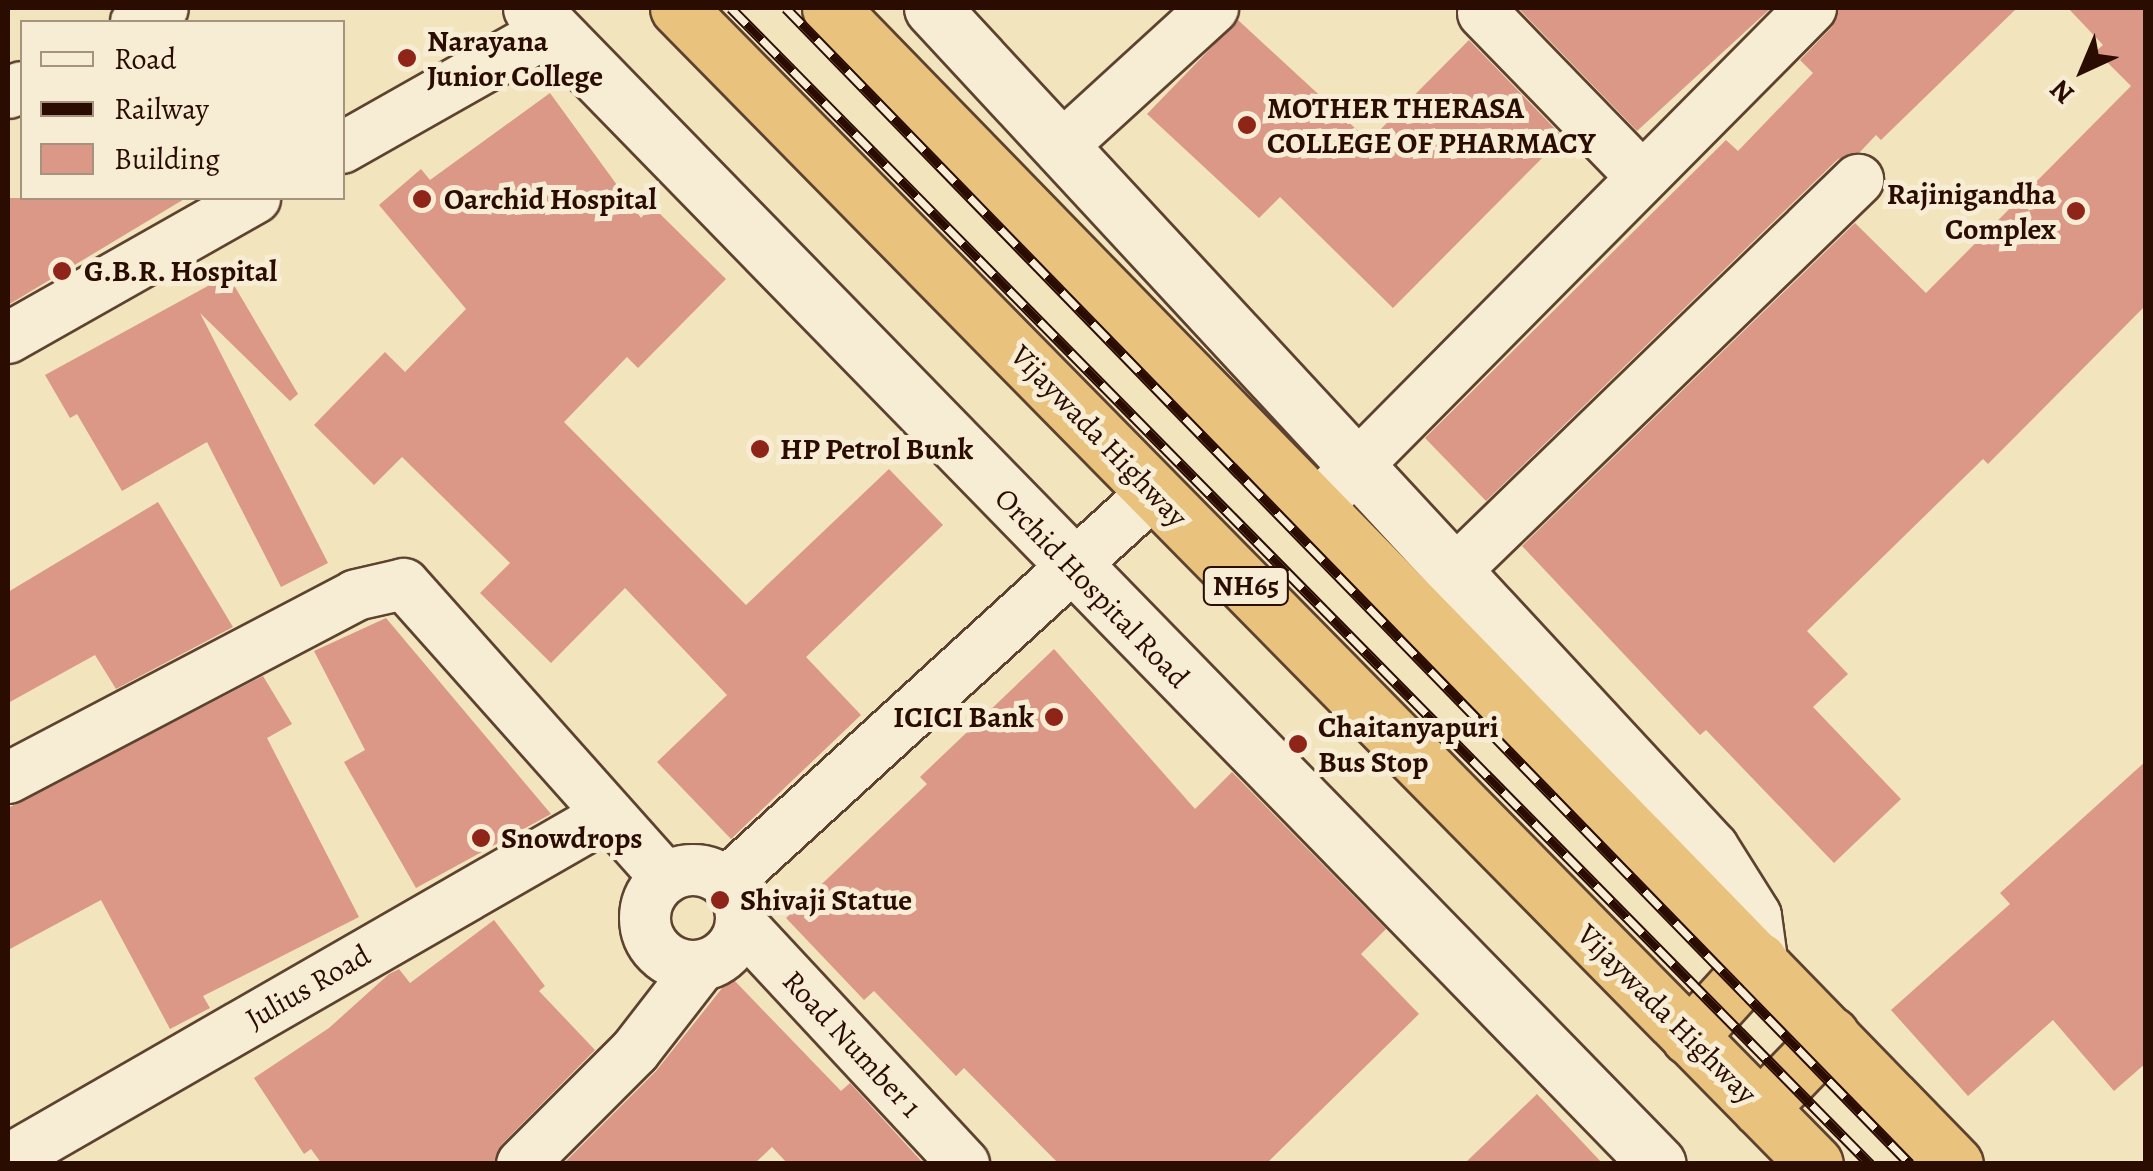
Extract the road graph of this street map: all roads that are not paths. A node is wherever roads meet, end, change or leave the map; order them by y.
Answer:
1 (163, 8) edge
2 (678, 8) edge
3 (830, 8) edge
4 (932, 8) edge
5 (1214, 8) edge
6 (1811, 8) edge
7 (1484, 13) dead end
8 (542, 18) edge
9 (140, 20) edge
10 (345, 146) edge
11 (1061, 147) junction
12 (1642, 178) junction
13 (1858, 180) dead end
14 (251, 200) edge
15 (8, 338) edge
16 (1356, 466) junction
17 (1154, 492) junction
18 (1316, 507) junction
19 (1071, 568) junction
20 (1457, 570) junction
21 (8, 778) edge
22 (608, 815) junction
23 (666, 878) junction
24 (733, 903) junction
25 (1759, 960) junction
26 (701, 966) junction
27 (1830, 1035) junction
28 (1689, 1037) junction
29 (1760, 1108) junction
30 (8, 1160) edge
31 (522, 1164) edge
32 (964, 1164) edge
33 (1658, 1164) edge
34 (1815, 1164) edge
35 (1954, 1164) edge

1 - 9 street
2 - 17 highway, Vijaywada Highway / NH65
3 - 18 highway
4 - 11 street
5 - 11 street
6 - 12 street
7 - 12 street
8 - 10 street
8 - 19 street, Orchid Hospital Road
11 - 16 street
12 - 16 street
13 - 20 street
14 - 15 street
16 - 18 street
16 - 20 street
17 - 19 street
17 - 28 highway, Vijaywada Highway / NH65
18 - 25 highway
19 - 24 street
19 - 33 street, Orchid Hospital Road
20 - 25 street
21 - 22 street
22 - 23 street
22 - 30 street, Julius Road
23 - 24 street
23 - 26 street
24 - 26 street
24 - 32 street, Road Number 1
25 - 27 highway
25 - 28 highway
26 - 31 street
27 - 29 highway
27 - 35 highway
28 - 29 highway, Vijaywada Highway / NH65
29 - 34 highway, Vijaywada Highway / NH65

